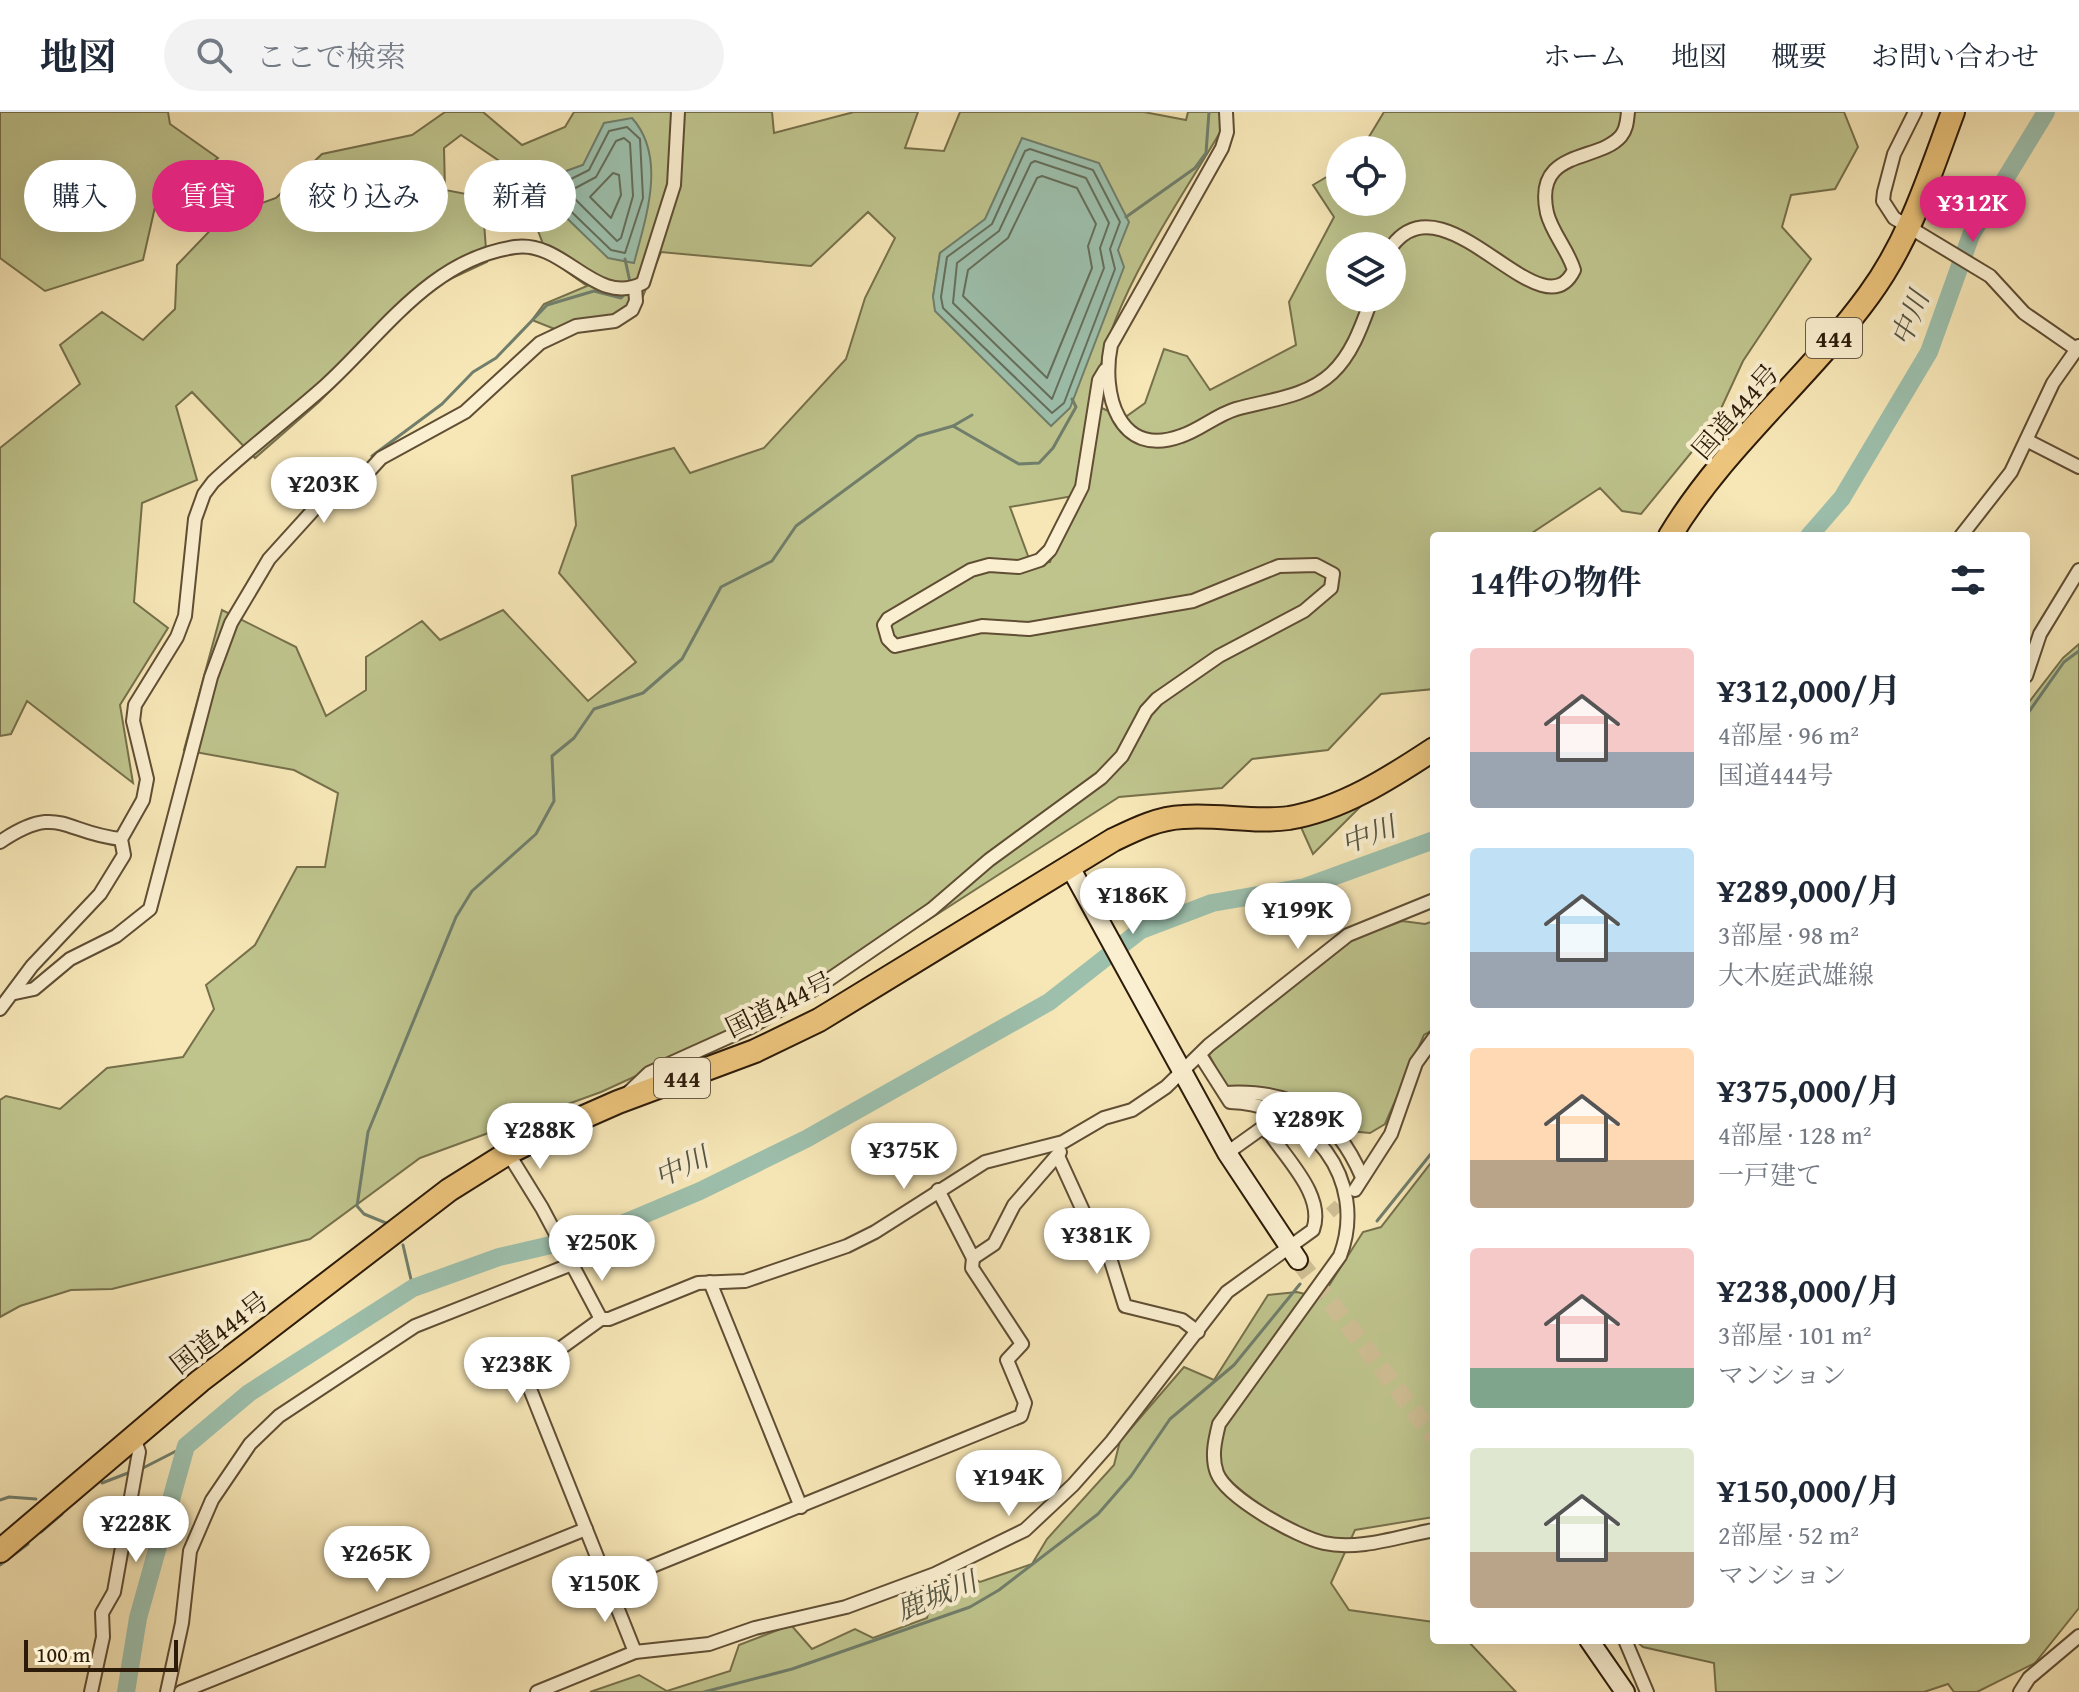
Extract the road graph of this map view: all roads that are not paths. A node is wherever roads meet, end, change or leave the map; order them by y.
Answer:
1 (678, 112) edge
2 (1226, 112) edge
3 (1628, 112) edge
4 (1915, 112) edge
5 (1953, 112) edge
6 (1911, 228) junction
7 (1406, 233) edge
8 (630, 289) junction
9 (1367, 312) edge
10 (2077, 348) edge
11 (1105, 370) junction
12 (2028, 441) junction
13 (2079, 467) edge
14 (1673, 532) edge
15 (1965, 532) edge
16 (2079, 570) edge
17 (2030, 664) edge
18 (1430, 752) edge
19 (121, 839) junction
20 (0, 842) edge
21 (1070, 867) junction
22 (1430, 902) edge
23 (15, 993) junction
24 (0, 1009) edge
25 (1430, 1044) edge
26 (1200, 1055) junction
27 (1180, 1070) junction
28 (1225, 1093) junction
29 (618, 1102) junction
30 (1262, 1107) junction
31 (1262, 1128) junction
32 (1063, 1142) junction
33 (508, 1153) junction
34 (1227, 1153) junction
35 (1058, 1156) junction
36 (1362, 1177) junction
37 (938, 1190) junction
38 (1355, 1190) tunnel mouth
39 (1294, 1254) junction
40 (973, 1258) junction
41 (572, 1264) junction
42 (710, 1282) junction
43 (601, 1319) junction
44 (1198, 1332) junction
45 (134, 1437) junction
46 (801, 1507) junction
47 (586, 1529) junction
48 (1430, 1531) edge
49 (0, 1551) edge
50 (608, 1584) junction
51 (2079, 1636) edge
52 (1592, 1644) edge
53 (1627, 1644) edge
54 (635, 1652) junction
55 (91, 1692) edge
56 (167, 1692) edge
57 (181, 1692) edge
58 (537, 1692) edge
59 (1625, 1692) edge
60 (1647, 1692) edge
61 (2020, 1692) edge

1 - 8 street
2 - 11 street
3 - 7 street
4 - 6 street
5 - 6 highway, 国道444号 / 444
6 - 10 street
6 - 14 highway, 国道444号 / 444
8 - 19 street
8 - 23 street
9 - 11 street
10 - 12 street
11 - 29 street
12 - 13 street
12 - 15 street
16 - 17 street
18 - 21 highway, 国道444号 / 444
19 - 20 street
19 - 23 street
21 - 27 main road
21 - 29 highway, 国道444号 / 444
22 - 26 street
23 - 24 street
25 - 36 street
26 - 27 street
26 - 28 street
27 - 32 street
27 - 34 main road
28 - 30 street
28 - 36 street
29 - 33 highway, 国道444号 / 444
30 - 31 street
30 - 48 street
31 - 34 street
31 - 39 street
32 - 35 street
32 - 37 street
33 - 41 street
33 - 45 highway, 国道444号 / 444
34 - 39 main road
35 - 40 street
35 - 44 street
36 - 38 street
37 - 40 street
37 - 42 street
39 - 44 street
40 - 46 street
41 - 43 street
41 - 56 street
42 - 43 street
42 - 46 street
43 - 47 street
44 - 54 street
45 - 49 highway, 国道444号 / 444
45 - 55 street
46 - 50 street
47 - 50 street
47 - 57 street
50 - 54 street
51 - 61 street
52 - 59 main road
53 - 60 street
54 - 58 street

